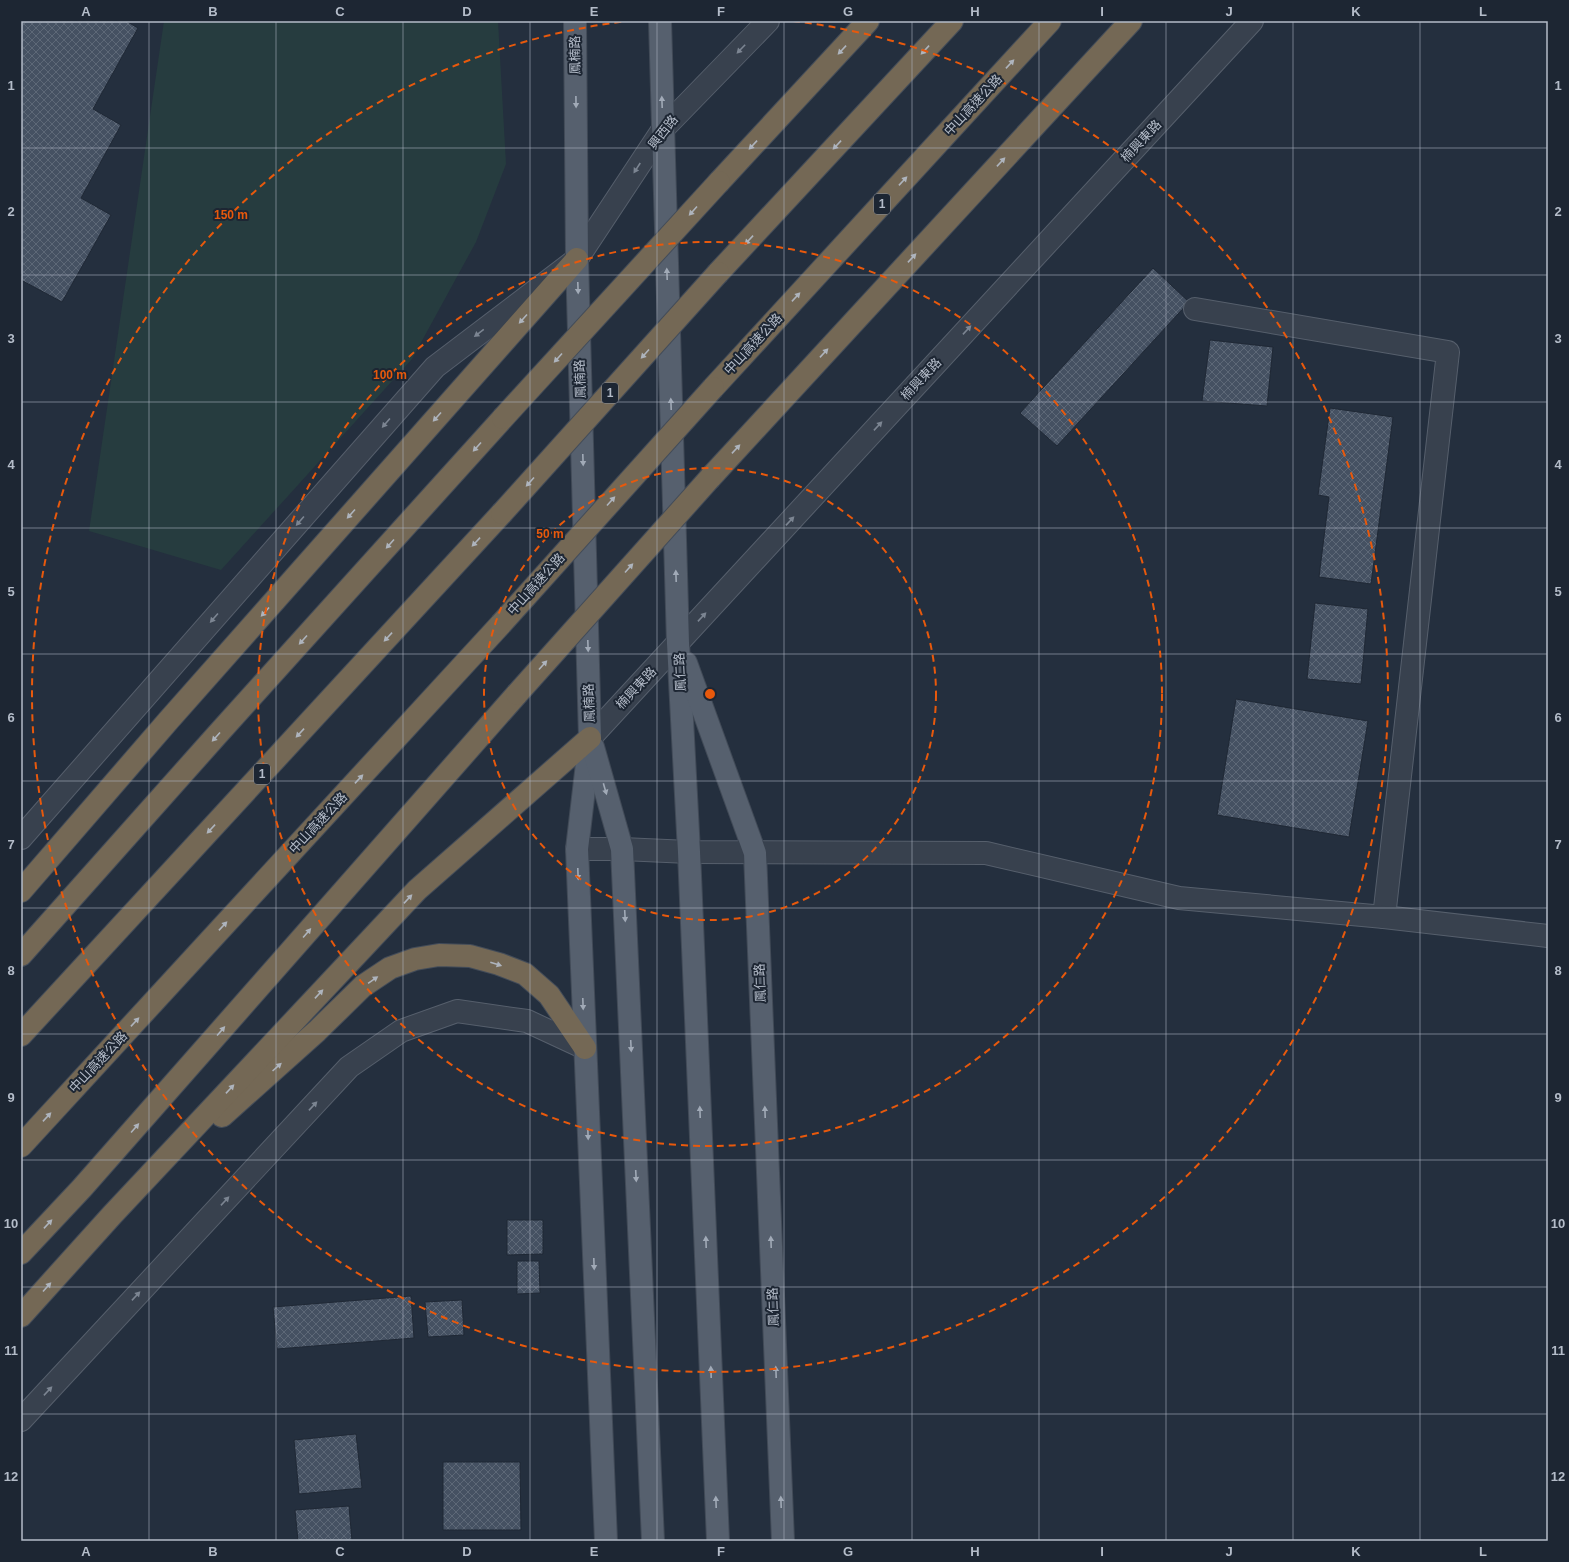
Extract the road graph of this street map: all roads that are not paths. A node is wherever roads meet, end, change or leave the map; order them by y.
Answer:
1 (575, 21) edge
2 (660, 21) edge
3 (768, 21) edge
4 (868, 21) edge
5 (952, 21) edge
6 (1050, 21) edge
7 (1131, 21) edge
8 (1252, 21) edge
9 (663, 129) junction
10 (577, 259) junction
11 (1195, 309) dead end
12 (678, 642) junction
13 (590, 738) junction
14 (21, 838) edge
15 (622, 849) junction
16 (576, 850) junction
17 (689, 852) junction
18 (755, 852) junction
19 (21, 891) edge
20 (1384, 916) junction
21 (1548, 936) edge
22 (21, 955) edge
23 (21, 1035) edge
24 (585, 1048) junction
25 (21, 1146) edge
26 (112, 1215) junction
27 (21, 1253) edge
28 (21, 1316) edge
29 (21, 1420) edge
30 (606, 1541) edge
31 (653, 1541) edge
32 (718, 1541) edge
33 (783, 1541) edge

1 -> 10 main road, 鳳楠路
9 -> 2 main road
3 -> 9 street, 興西路
4 -> 22 highway, bridge
5 -> 23 highway, 1, bridge
25 -> 6 highway, 中山高速公路 / 1, bridge
27 -> 7 highway, bridge
12 -> 8 street, 楠興東路
9 -> 10 street, 興西路
12 -> 9 main road
10 -> 13 main road, 鳳楠路
10 -> 14 street, 興西路
10 -> 19 highway
11 - 20 street
12 - 13 street, 楠興東路
12 - 17 main road, 鳳仁路
12 - 18 main road, 鳳仁路
13 -> 15 main road
13 - 16 main road
26 -> 13 highway
15 - 16 street
15 - 17 street
15 -> 31 main road
16 -> 24 main road
17 - 18 street
32 -> 17 main road, 鳳仁路
18 - 20 street
33 -> 18 main road, 鳳仁路
20 - 21 street
26 -> 24 highway
29 -> 24 street
24 -> 30 main road
28 -> 26 highway

